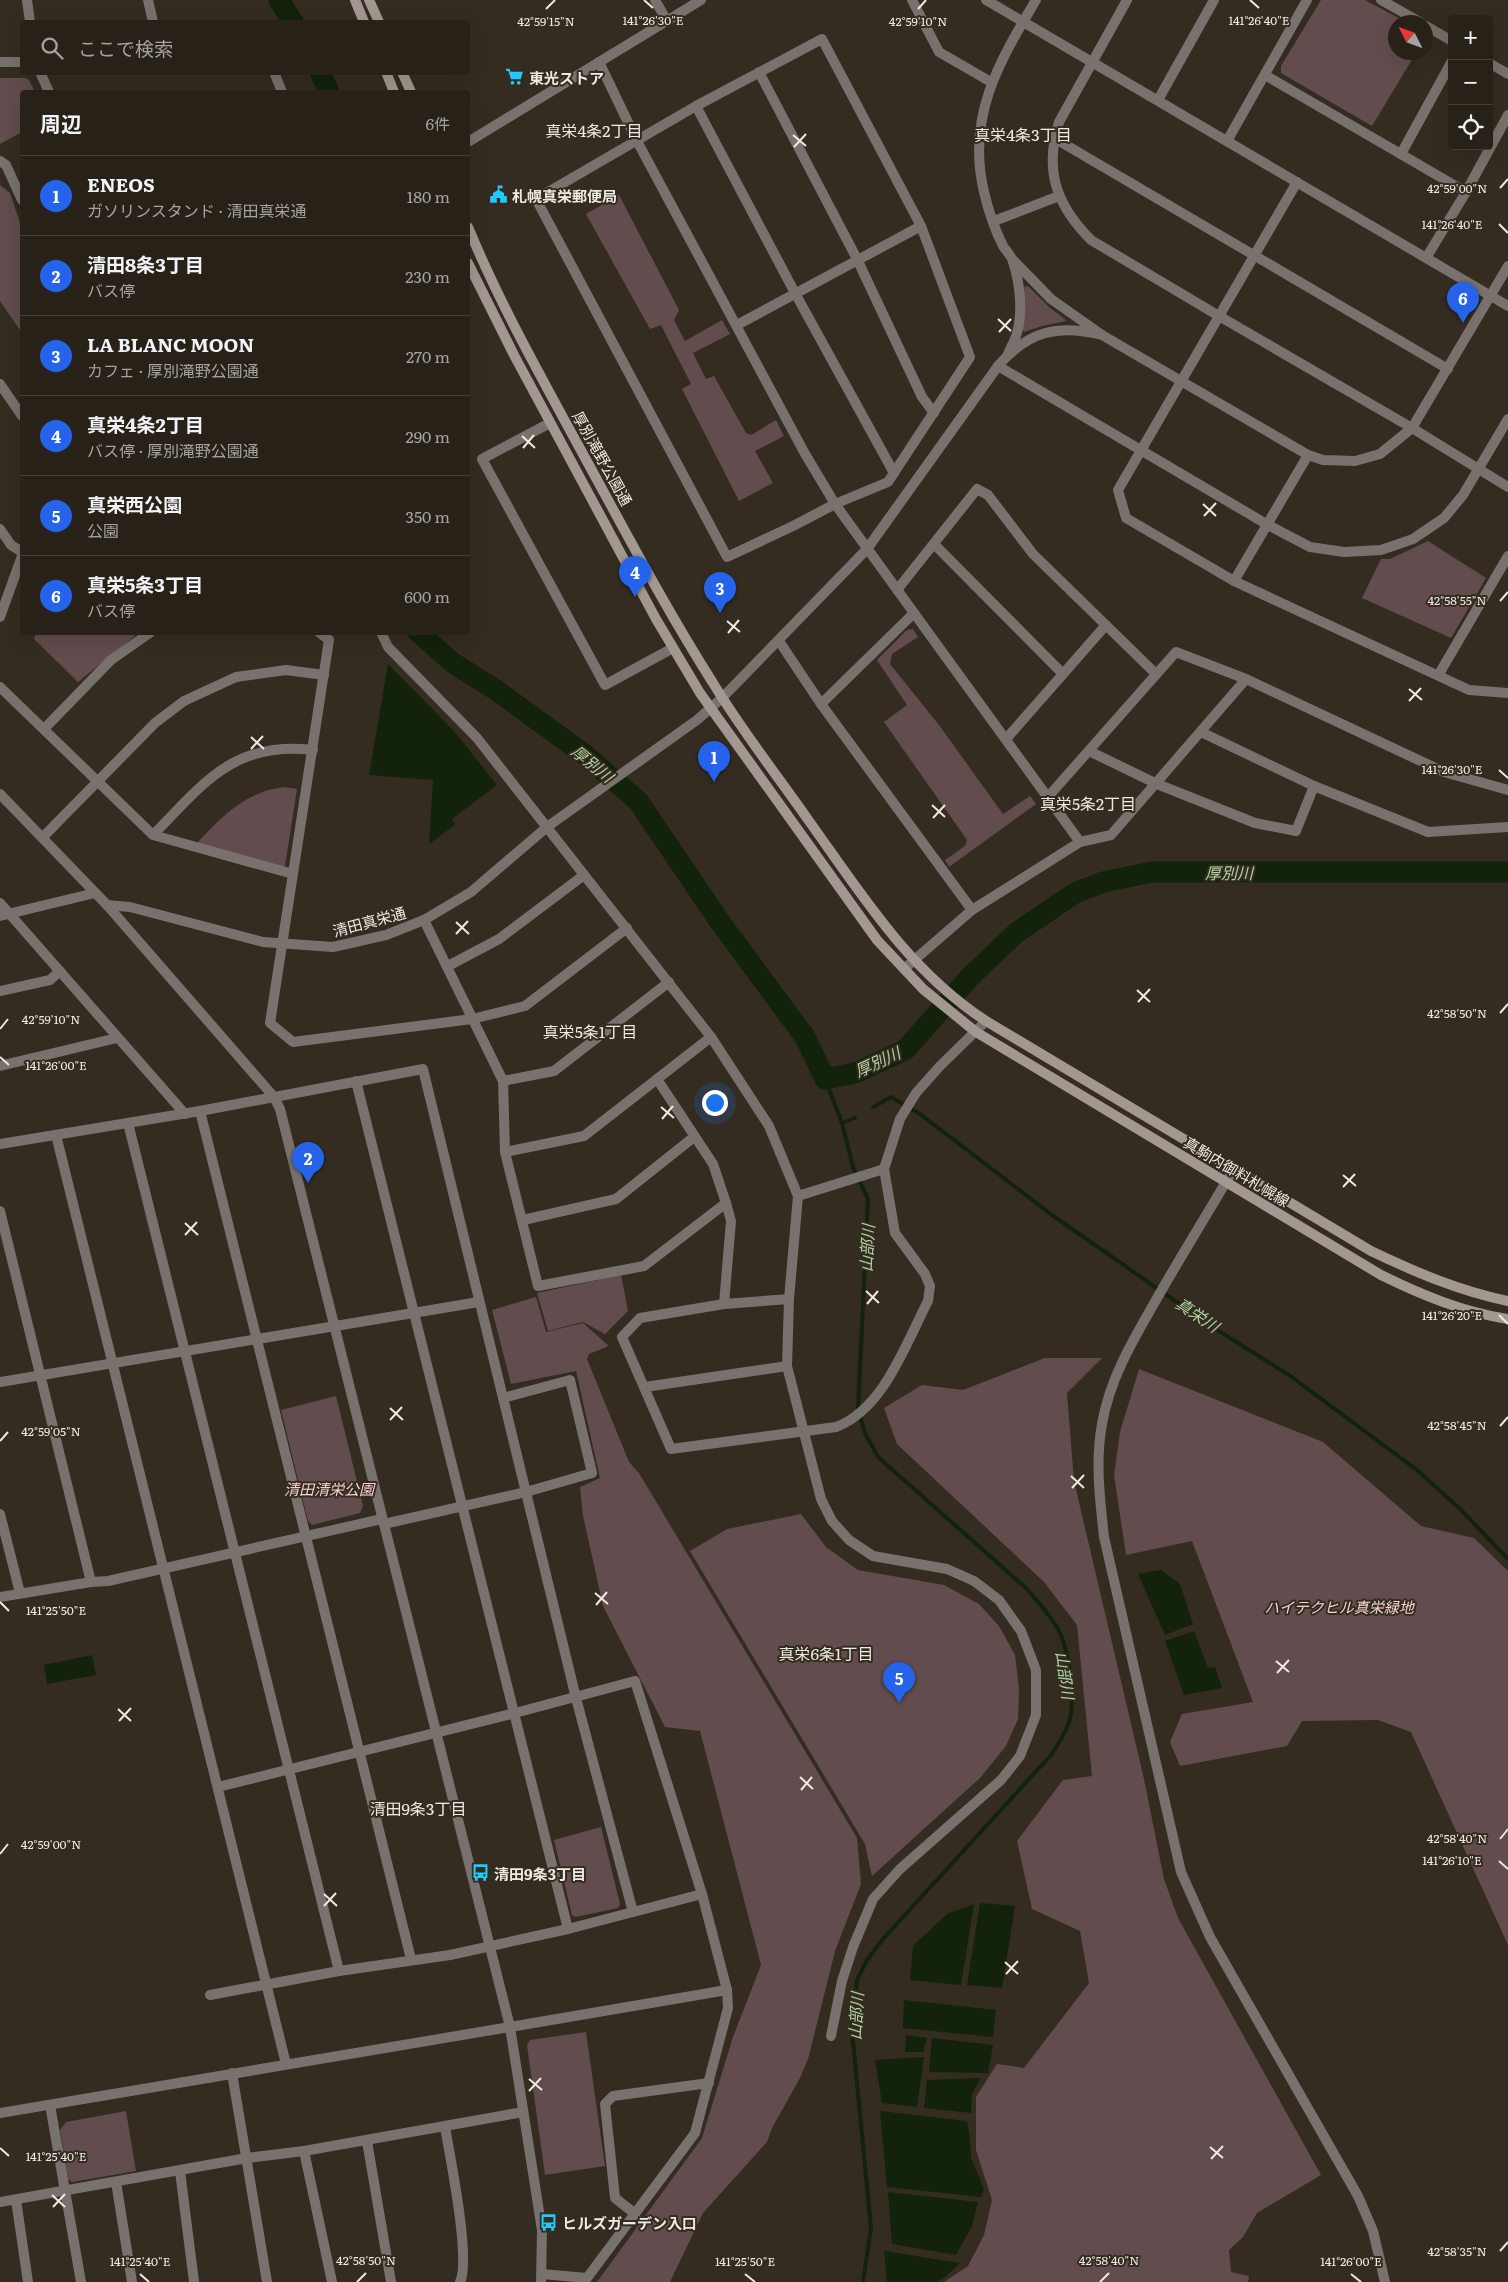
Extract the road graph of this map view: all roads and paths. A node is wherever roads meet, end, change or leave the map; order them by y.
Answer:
1 (27, 0) edge
2 (148, 0) edge
3 (355, 0) edge
4 (369, 0) edge
5 (655, 0) edge
6 (701, 0) edge
7 (912, 0) edge
8 (986, 0) edge
9 (1036, 0) edge
10 (1127, 0) edge
11 (1214, 0) edge
12 (1307, 0) edge
13 (1381, 0) edge
14 (1408, 15) edge
15 (30, 20) edge
16 (153, 20) edge
17 (363, 20) edge
18 (378, 20) edge
19 (667, 21) junction
20 (1023, 21) junction
21 (1433, 30) edge
22 (1448, 39) edge
23 (1092, 61) junction
24 (0, 62) edge
25 (20, 62) edge
26 (599, 62) junction
27 (1493, 65) edge
28 (1448, 68) edge
29 (758, 72) junction
30 (1508, 74) edge
31 (41, 75) edge
32 (275, 75) edge
33 (387, 75) edge
34 (403, 75) edge
35 (1264, 76) junction
36 (991, 82) junction
37 (48, 90) edge
38 (281, 90) edge
39 (393, 90) edge
40 (409, 90) edge
41 (1158, 100) junction
42 (696, 106) junction
43 (1508, 115) edge
44 (1054, 138) junction
45 (470, 141) edge
46 (637, 141) junction
47 (1227, 141) junction
48 (1401, 154) junction
49 (0, 161) edge
50 (1297, 182) junction
51 (1466, 192) junction
52 (20, 196) edge
53 (1059, 196) junction
54 (994, 221) junction
55 (921, 226) junction
56 (470, 232) edge
57 (1255, 256) junction
58 (1426, 258) junction
59 (858, 259) junction
60 (1013, 261) junction
61 (1508, 266) edge
62 (470, 267) edge
63 (795, 293) junction
64 (1491, 296) junction
65 (1508, 306) edge
66 (1219, 316) junction
67 (737, 325) junction
68 (1102, 334) junction
69 (1008, 354) junction
70 (998, 366) junction
71 (1448, 369) junction
72 (1180, 381) junction
73 (0, 384) edge
74 (20, 413) edge
75 (934, 413) junction
76 (1508, 419) edge
77 (550, 423) junction
78 (1412, 428) junction
79 (1141, 450) junction
80 (1308, 455) junction
81 (1478, 469) junction
82 (894, 473) junction
83 (1508, 487) edge
84 (835, 504) junction
85 (1268, 525) junction
86 (0, 529) edge
87 (934, 544) junction
88 (868, 549) junction
89 (20, 552) edge
90 (1508, 556) edge
91 (20, 560) edge
92 (1234, 581) junction
93 (897, 590) junction
94 (914, 613) junction
95 (0, 617) edge
96 (1106, 625) junction
97 (147, 635) edge
98 (323, 635) edge
99 (382, 635) edge
100 (779, 641) junction
101 (673, 648) junction
102 (1063, 674) junction
103 (1156, 674) junction
104 (1439, 674) junction
105 (324, 675) junction
106 (1246, 679) junction
107 (0, 687) edge
108 (1508, 693) edge
109 (722, 698) junction
110 (821, 704) junction
111 (710, 709) junction
112 (44, 729) junction
113 (1201, 732) junction
114 (1006, 739) junction
115 (313, 750) junction
116 (1090, 751) junction
117 (97, 782) junction
118 (1157, 784) junction
119 (1314, 786) junction
120 (1508, 790) edge
121 (0, 794) edge
122 (1047, 798) junction
123 (547, 827) junction
124 (1508, 827) edge
125 (153, 835) junction
126 (43, 837) junction
127 (1080, 842) junction
128 (293, 874) junction
129 (584, 874) junction
130 (94, 893) junction
131 (0, 903) edge
132 (107, 905) junction
133 (972, 910) junction
134 (5, 914) edge
135 (424, 920) junction
136 (627, 928) junction
137 (282, 945) junction
138 (912, 960) junction
139 (448, 966) junction
140 (904, 970) junction
141 (60, 971) junction
142 (669, 982) junction
143 (0, 991) edge
144 (472, 1019) junction
145 (986, 1021) junction
146 (976, 1032) junction
147 (712, 1037) junction
148 (117, 1038) junction
149 (0, 1066) edge
150 (656, 1079) junction
151 (356, 1081) junction
152 (503, 1081) junction
153 (274, 1097) junction
154 (200, 1111) junction
155 (184, 1114) junction
156 (128, 1123) junction
157 (56, 1135) junction
158 (694, 1137) junction
159 (0, 1144) edge
160 (505, 1152) junction
161 (880, 1170) junction
162 (1234, 1170) junction
163 (1226, 1182) junction
164 (798, 1196) junction
165 (726, 1203) junction
166 (0, 1211) edge
167 (523, 1220) junction
168 (789, 1299) junction
169 (1508, 1301) edge
170 (479, 1302) junction
171 (724, 1304) junction
172 (413, 1314) junction
173 (1508, 1319) edge
174 (335, 1326) junction
175 (256, 1338) junction
176 (184, 1351) junction
177 (112, 1364) junction
178 (787, 1366) junction
179 (40, 1374) junction
180 (0, 1382) edge
181 (645, 1387) junction
182 (503, 1398) junction
183 (804, 1431) junction
184 (526, 1492) junction
185 (463, 1506) junction
186 (0, 1514) edge
187 (383, 1521) junction
188 (305, 1536) junction
189 (234, 1551) junction
190 (163, 1568) junction
191 (91, 1582) junction
192 (20, 1593) junction
193 (0, 1597) edge
194 (576, 1698) junction
195 (515, 1713) junction
196 (436, 1732) junction
197 (359, 1751) junction
198 (288, 1769) junction
199 (218, 1787) junction
200 (702, 1894) junction
201 (633, 1912) junction
202 (568, 1929) junction
203 (489, 1946) junction
204 (411, 1959) junction
205 (339, 1972) junction
206 (268, 1986) junction
207 (728, 1990) junction
208 (210, 1995) dead end
209 (510, 2027) junction
210 (831, 2036) dead end
211 (286, 2064) junction
212 (232, 2074) junction
213 (709, 2083) junction
214 (50, 2105) junction
215 (0, 2112) edge
216 (523, 2112) junction
217 (446, 2127) junction
218 (367, 2141) junction
219 (304, 2152) junction
220 (247, 2158) junction
221 (180, 2171) junction
222 (116, 2182) junction
223 (64, 2190) junction
224 (16, 2200) junction
225 (0, 2202) edge
226 (634, 2213) junction
227 (542, 2278) edge
228 (28, 2282) edge
229 (81, 2282) edge
230 (132, 2282) edge
231 (194, 2282) edge
232 (267, 2282) edge
233 (332, 2282) edge
234 (391, 2282) edge
235 (460, 2282) edge
236 (1385, 2282) edge

1 - 15 street
2 - 16 street
3 - 17 main road
4 - 18 main road
5 - 19 street
6 - 19 street
7 - 36 street
8 - 20 street
9 - 20 street
10 - 23 street
11 - 41 street
12 - 35 street
13 - 14 street
19 - 26 street
20 - 23 street
20 - 36 street
21 - 22 street
23 - 41 street
23 - 44 street
24 - 25 street
26 - 45 street
26 - 46 street
27 - 30 street
28 - 48 street
29 - 42 street
29 - 55 street
29 - 59 street
31 - 37 street
32 - 38 street
33 - 39 main road
34 - 40 main road
35 - 47 street
35 - 48 street
36 - 54 street
41 - 47 street
42 - 46 street
42 - 63 street
43 - 51 street
44 - 53 street
44 - 57 street
46 - 67 street
46 - 84 street
47 - 50 street
48 - 51 street
49 - 52 street
50 - 57 street
50 - 58 street
51 - 58 street
53 - 54 street
53 - 66 street
54 - 60 street
55 - 59 street
55 - 75 street
56 - 109 main road, 厚別滝野公園通
57 - 66 street
57 - 71 street
58 - 64 street
59 - 63 street
59 - 75 street
60 - 68 street
60 - 69 street
61 - 64 street
62 - 77 main road, 厚別滝野公園通
63 - 67 street
63 - 82 street
64 - 65 street
64 - 71 street
66 - 72 street
66 - 78 street
67 - 84 street
68 - 69 street
68 - 72 street
69 - 70 street, 清田真栄通
70 - 79 street
70 - 88 street, 清田真栄通
71 - 78 street
72 - 79 street
72 - 80 street
73 - 74 street
75 - 82 street
76 - 81 street
77 - 101 main road, 厚別滝野公園通
77 - 101 street
78 - 80 street
78 - 81 street
79 - 85 street
79 - 92 street
80 - 85 street
81 - 83 street
81 - 85 street
82 - 84 street
84 - 88 street
85 - 92 street
86 - 89 street
87 - 93 street
87 - 96 street
87 - 102 street
88 - 93 street
88 - 100 street, 清田真栄通
90 - 104 street
91 - 95 street
92 - 104 street
93 - 94 street
94 - 110 street
94 - 114 street
96 - 102 street
96 - 103 street
97 - 112 street
98 - 105 street
99 - 123 street
100 - 109 street, 清田真栄通
100 - 110 street
101 - 111 main road, 厚別滝野公園通
102 - 114 street
103 - 106 street
103 - 116 street
104 - 108 street
105 - 115 street
105 - 117 street
106 - 113 street
106 - 120 street
107 - 112 street
109 - 111 street, 清田真栄通
109 - 138 main road, 厚別滝野公園通
110 - 133 street
111 - 123 street, 清田真栄通
111 - 140 main road, 厚別滝野公園通
112 - 117 street
113 - 118 street
113 - 119 street
114 - 122 street
115 - 125 street
115 - 128 street
116 - 118 street
116 - 122 street
117 - 125 street
117 - 126 street
118 - 119 street
118 - 127 street
119 - 124 street
121 - 126 street
122 - 127 street
123 - 129 street
123 - 135 street, 清田真栄通
125 - 128 street
126 - 130 street
127 - 133 street
128 - 137 street
129 - 136 street
129 - 139 street
130 - 132 street
130 - 134 street
131 - 134 street
132 - 137 street, 清田真栄通
132 - 153 street
133 - 138 street
134 - 141 street
135 - 137 street, 清田真栄通
135 - 139 street
136 - 142 street
136 - 144 street
137 - 144 street
138 - 140 street
138 - 145 main road, 真駒内御料札幌線
139 - 144 street
140 - 146 main road, 真駒内御料札幌線
141 - 143 street
141 - 148 street
142 - 147 street
142 - 152 street
144 - 152 street
145 - 146 street
145 - 162 main road, 真駒内御料札幌線
146 - 161 street
146 - 163 main road, 真駒内御料札幌線
147 - 150 street
147 - 164 street
148 - 149 street
148 - 155 street
150 - 158 street
150 - 160 street
151 - 153 street
151 - 170 street
151 - 172 street
152 - 160 street
153 - 154 street
153 - 174 street
154 - 155 street
154 - 175 street
155 - 156 street
156 - 157 street
156 - 176 street
157 - 159 street
157 - 177 street
158 - 165 street
158 - 167 street
160 - 167 street
161 - 164 street
161 - 183 street
162 - 163 street
162 - 169 main road, 真駒内御料札幌線
163 - 173 main road, 真駒内御料札幌線
163 - 236 street
164 - 168 street
165 - 167 street
165 - 171 street
166 - 179 street
168 - 171 street
168 - 178 street
170 - 172 street
170 - 182 street
171 - 181 street
172 - 174 street
172 - 185 street
174 - 175 street
174 - 187 street
175 - 176 street
175 - 188 street
176 - 177 street
176 - 189 street
177 - 179 street
177 - 190 street
178 - 181 street
178 - 183 street
179 - 180 street
179 - 191 street
181 - 183 street
182 - 184 street
182 - 184 street
183 - 210 street
184 - 185 street
184 - 194 street
185 - 187 street
185 - 195 street
186 - 192 street
187 - 188 street
187 - 196 street
188 - 189 street
188 - 197 street
189 - 190 street
189 - 198 street
190 - 191 street
190 - 199 street
191 - 192 street
192 - 193 street
194 - 195 street
194 - 200 street
194 - 201 street
195 - 196 street
195 - 202 street
196 - 197 street
196 - 203 street
197 - 198 street
197 - 204 street
198 - 199 street
198 - 205 street
199 - 206 street
200 - 201 street
200 - 207 street
201 - 202 street
202 - 203 street
203 - 204 street
203 - 209 street
204 - 205 street
205 - 206 street
206 - 208 street
206 - 211 street
207 - 209 street
207 - 213 street
209 - 211 street
209 - 216 street
211 - 212 street
212 - 214 street
212 - 220 street
213 - 226 street
213 - 226 street
214 - 215 street
214 - 223 street
216 - 217 street
216 - 227 street
217 - 218 street
217 - 235 street
218 - 219 street
218 - 234 street
219 - 220 street
219 - 233 street
220 - 221 street
220 - 232 street
221 - 222 street
221 - 231 street
222 - 223 street
222 - 230 street
223 - 224 street
223 - 229 street
224 - 225 street
224 - 228 street
226 - 227 street

